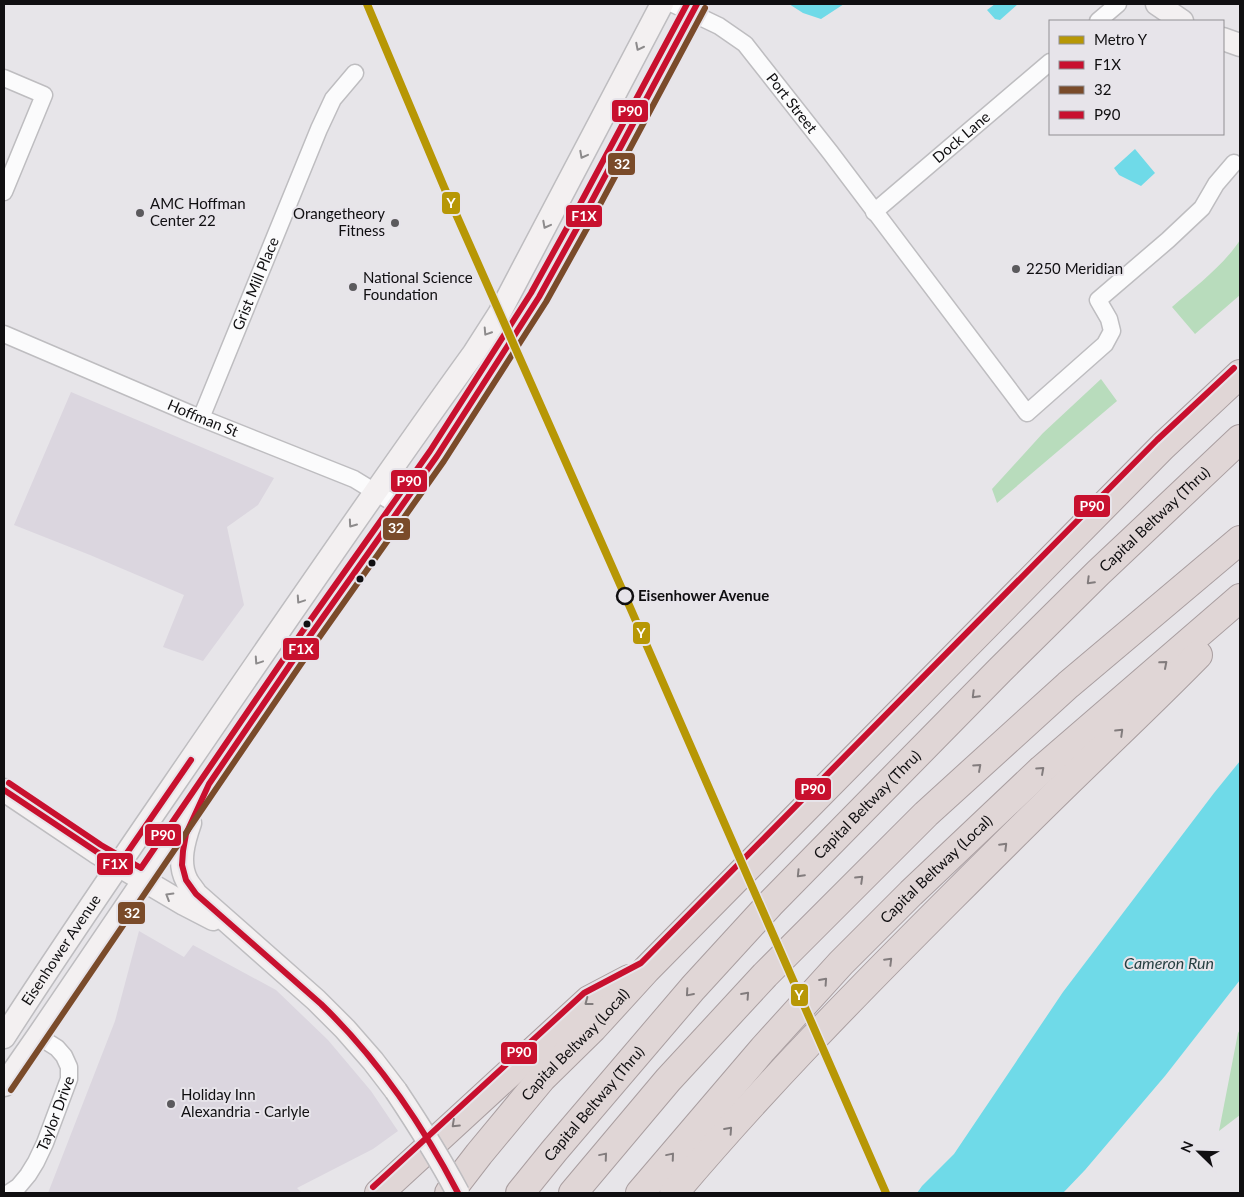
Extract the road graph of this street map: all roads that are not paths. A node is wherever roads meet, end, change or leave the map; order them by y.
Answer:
1 (662, 4) edge
2 (1118, 4) edge
3 (1157, 4) edge
4 (687, 7) edge
5 (1099, 20) edge
6 (1181, 20) edge
7 (1224, 39) edge
8 (1240, 45) edge
9 (1049, 63) edge
10 (355, 73) dead end
11 (4, 78) edge
12 (1234, 164) dead end
13 (4, 192) edge
14 (874, 212) junction
15 (4, 334) edge
16 (1240, 374) edge
17 (201, 418) junction
18 (1240, 439) edge
19 (376, 492) junction
20 (400, 507) junction
21 (1240, 540) edge
22 (1240, 598) edge
23 (1240, 612) edge
24 (209, 784) junction
25 (4, 790) edge
26 (118, 866) junction
27 (144, 880) junction
28 (243, 935) junction
29 (646, 970) junction
30 (38, 1036) junction
31 (4, 1037) edge
32 (4, 1085) edge
33 (9, 1193) edge
34 (379, 1193) edge
35 (449, 1193) edge
36 (458, 1193) edge
37 (520, 1193) edge
38 (573, 1193) edge
39 (640, 1193) edge
40 (674, 1193) edge

1 -> 19 main road, Eisenhower Avenue
2 - 5 street
3 - 6 main road
4 - 14 street, Port Street
4 - 20 main road, Eisenhower Avenue
7 - 8 main road
9 - 14 street, Dock Lane
10 - 17 street, Grist Mill Place
11 - 13 street
12 - 14 street, Port Street
15 - 17 street, Hoffman St
16 - 29 highway, Capital Beltway (Local)
17 - 19 street, Hoffman St
18 -> 37 highway, Capital Beltway (Thru)
19 - 20 street, Hoffman St
19 -> 26 main road, Eisenhower Avenue
20 - 24 main road, Eisenhower Avenue
38 -> 21 highway
39 -> 22 highway, Capital Beltway (Local)
40 -> 23 highway
24 - 27 main road, Eisenhower Avenue
24 - 28 main road
25 - 26 main road
26 - 27 main road
26 - 31 main road, Eisenhower Avenue
28 -> 27 main road
27 - 30 main road, Eisenhower Avenue
28 - 36 main road, bridge
29 -> 34 highway
29 - 35 highway, Capital Beltway (Local)
30 - 32 main road, Eisenhower Avenue
30 - 33 street, Taylor Drive

